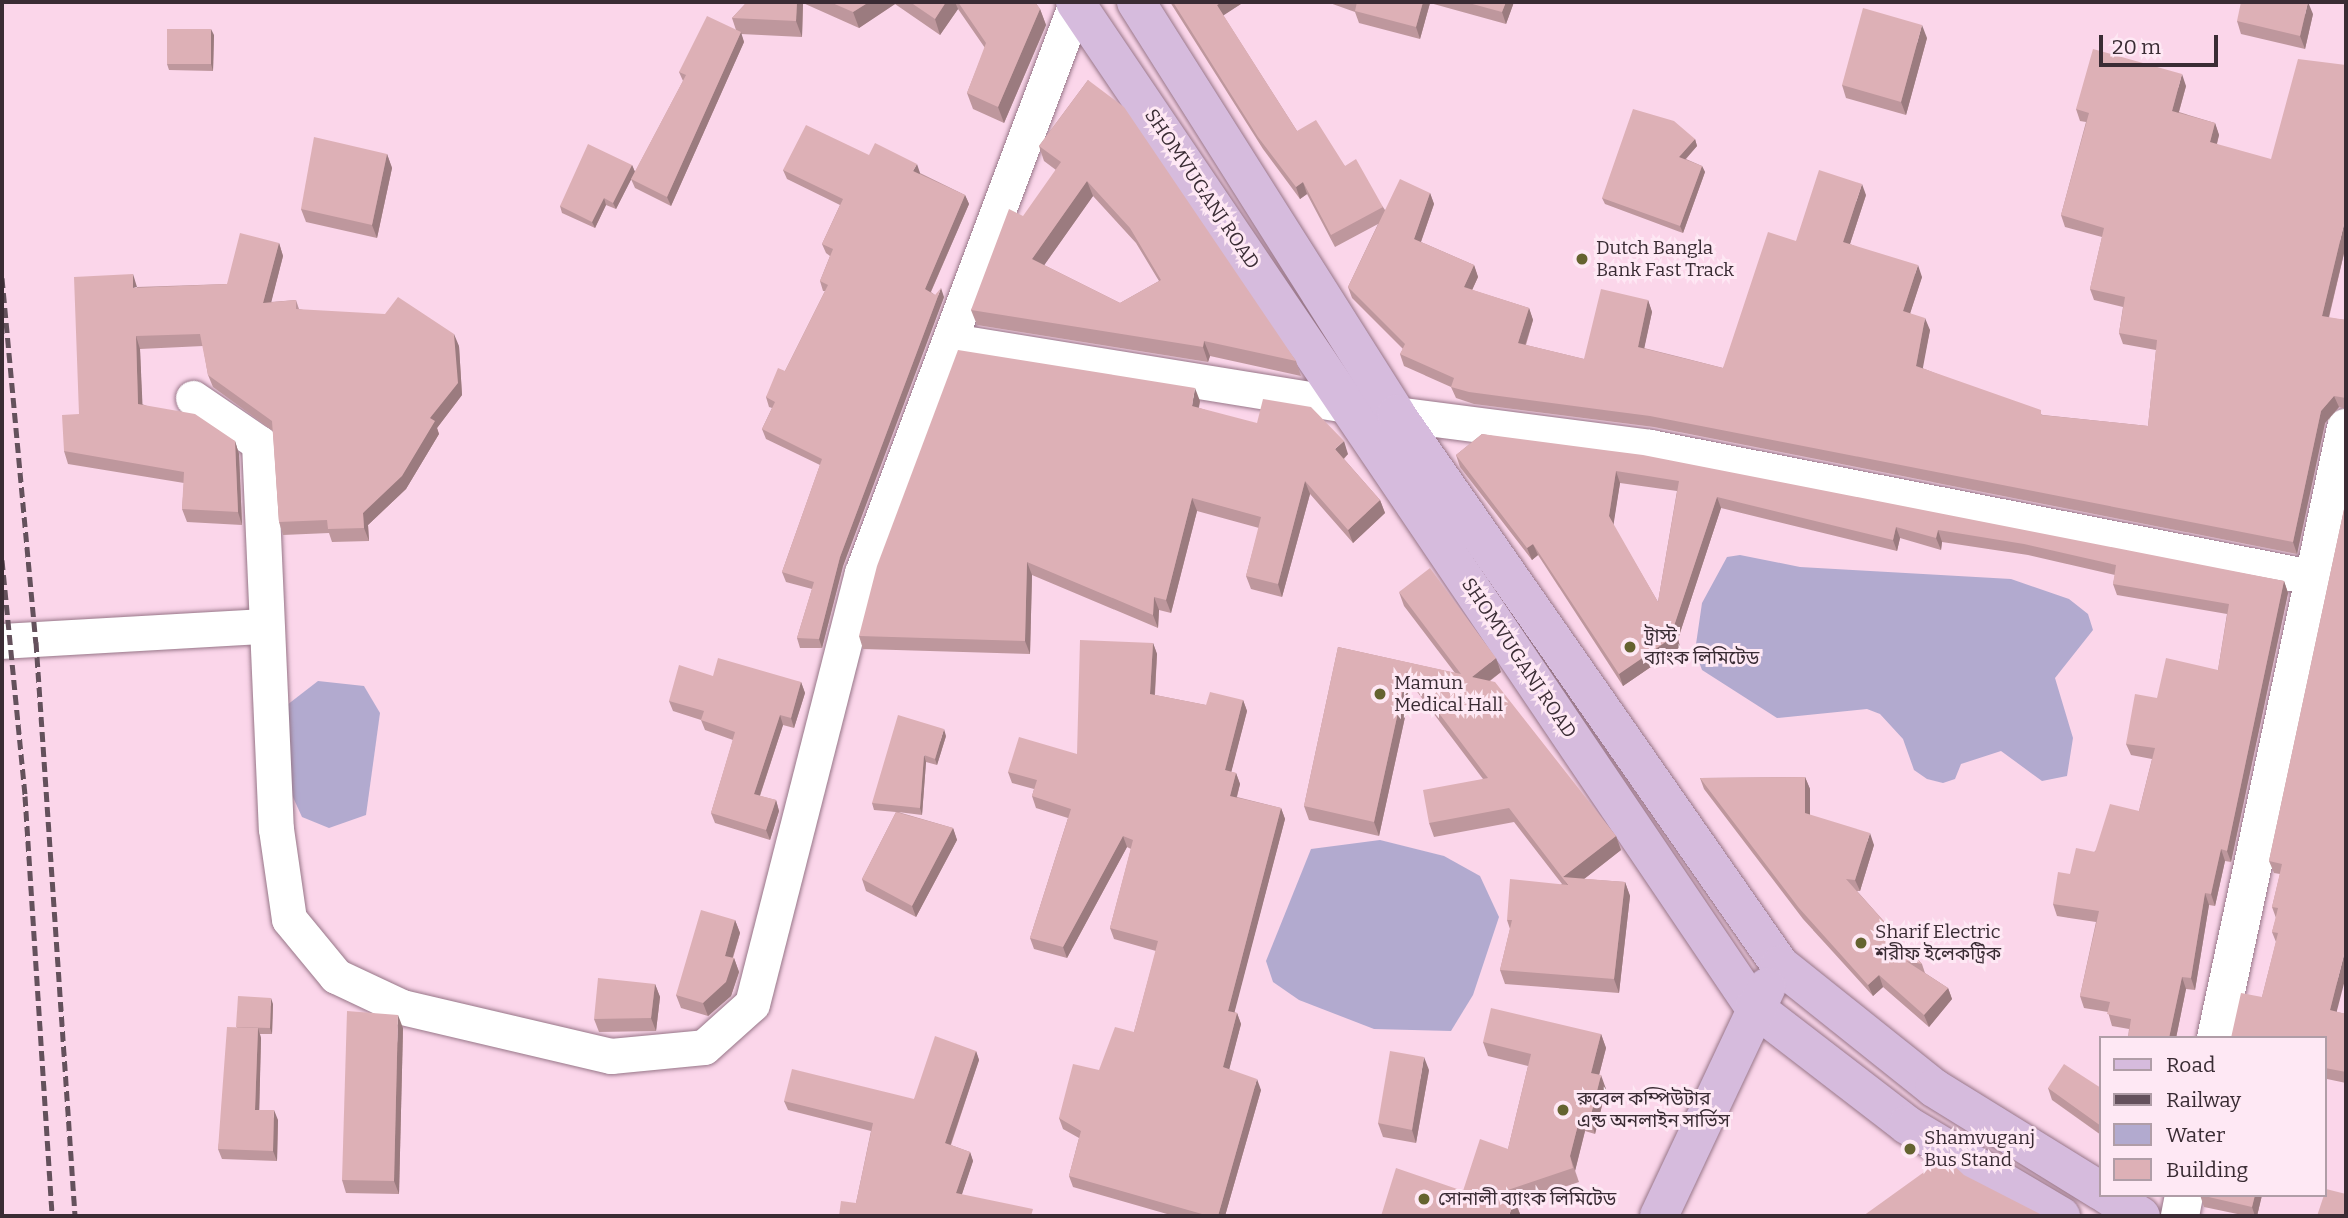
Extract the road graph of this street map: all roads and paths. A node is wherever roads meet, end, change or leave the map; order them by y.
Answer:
1 (1075, 2) edge
2 (1136, 2) edge
3 (952, 341) junction
4 (193, 398) dead end
5 (1348, 405) junction
6 (1396, 414) junction
7 (2346, 428) edge
8 (2316, 578) junction
9 (265, 626) junction
10 (2, 641) edge
11 (1780, 965) junction
12 (1754, 1007) junction
13 (2216, 1036) edge
14 (2100, 1190) edge
15 (2111, 1197) edge
16 (2185, 1197) edge
17 (1659, 1216) edge
18 (2061, 1216) edge
19 (2141, 1216) edge
20 (2180, 1216) edge

1 - 3 street
1 - 5 main road, SHOMVUGANJ ROAD
2 - 6 main road, SHOMVUGANJ ROAD
3 - 5 street
3 - 9 street
4 - 9 street
5 - 12 main road, SHOMVUGANJ ROAD
6 - 8 street
6 - 11 main road, SHOMVUGANJ ROAD
7 - 8 street
8 - 13 street
9 - 10 street
11 - 12 main road
11 - 14 main road, SHOMVUGANJ ROAD
12 - 17 main road
12 - 18 main road, SHOMVUGANJ ROAD
15 - 19 main road
16 - 20 street

